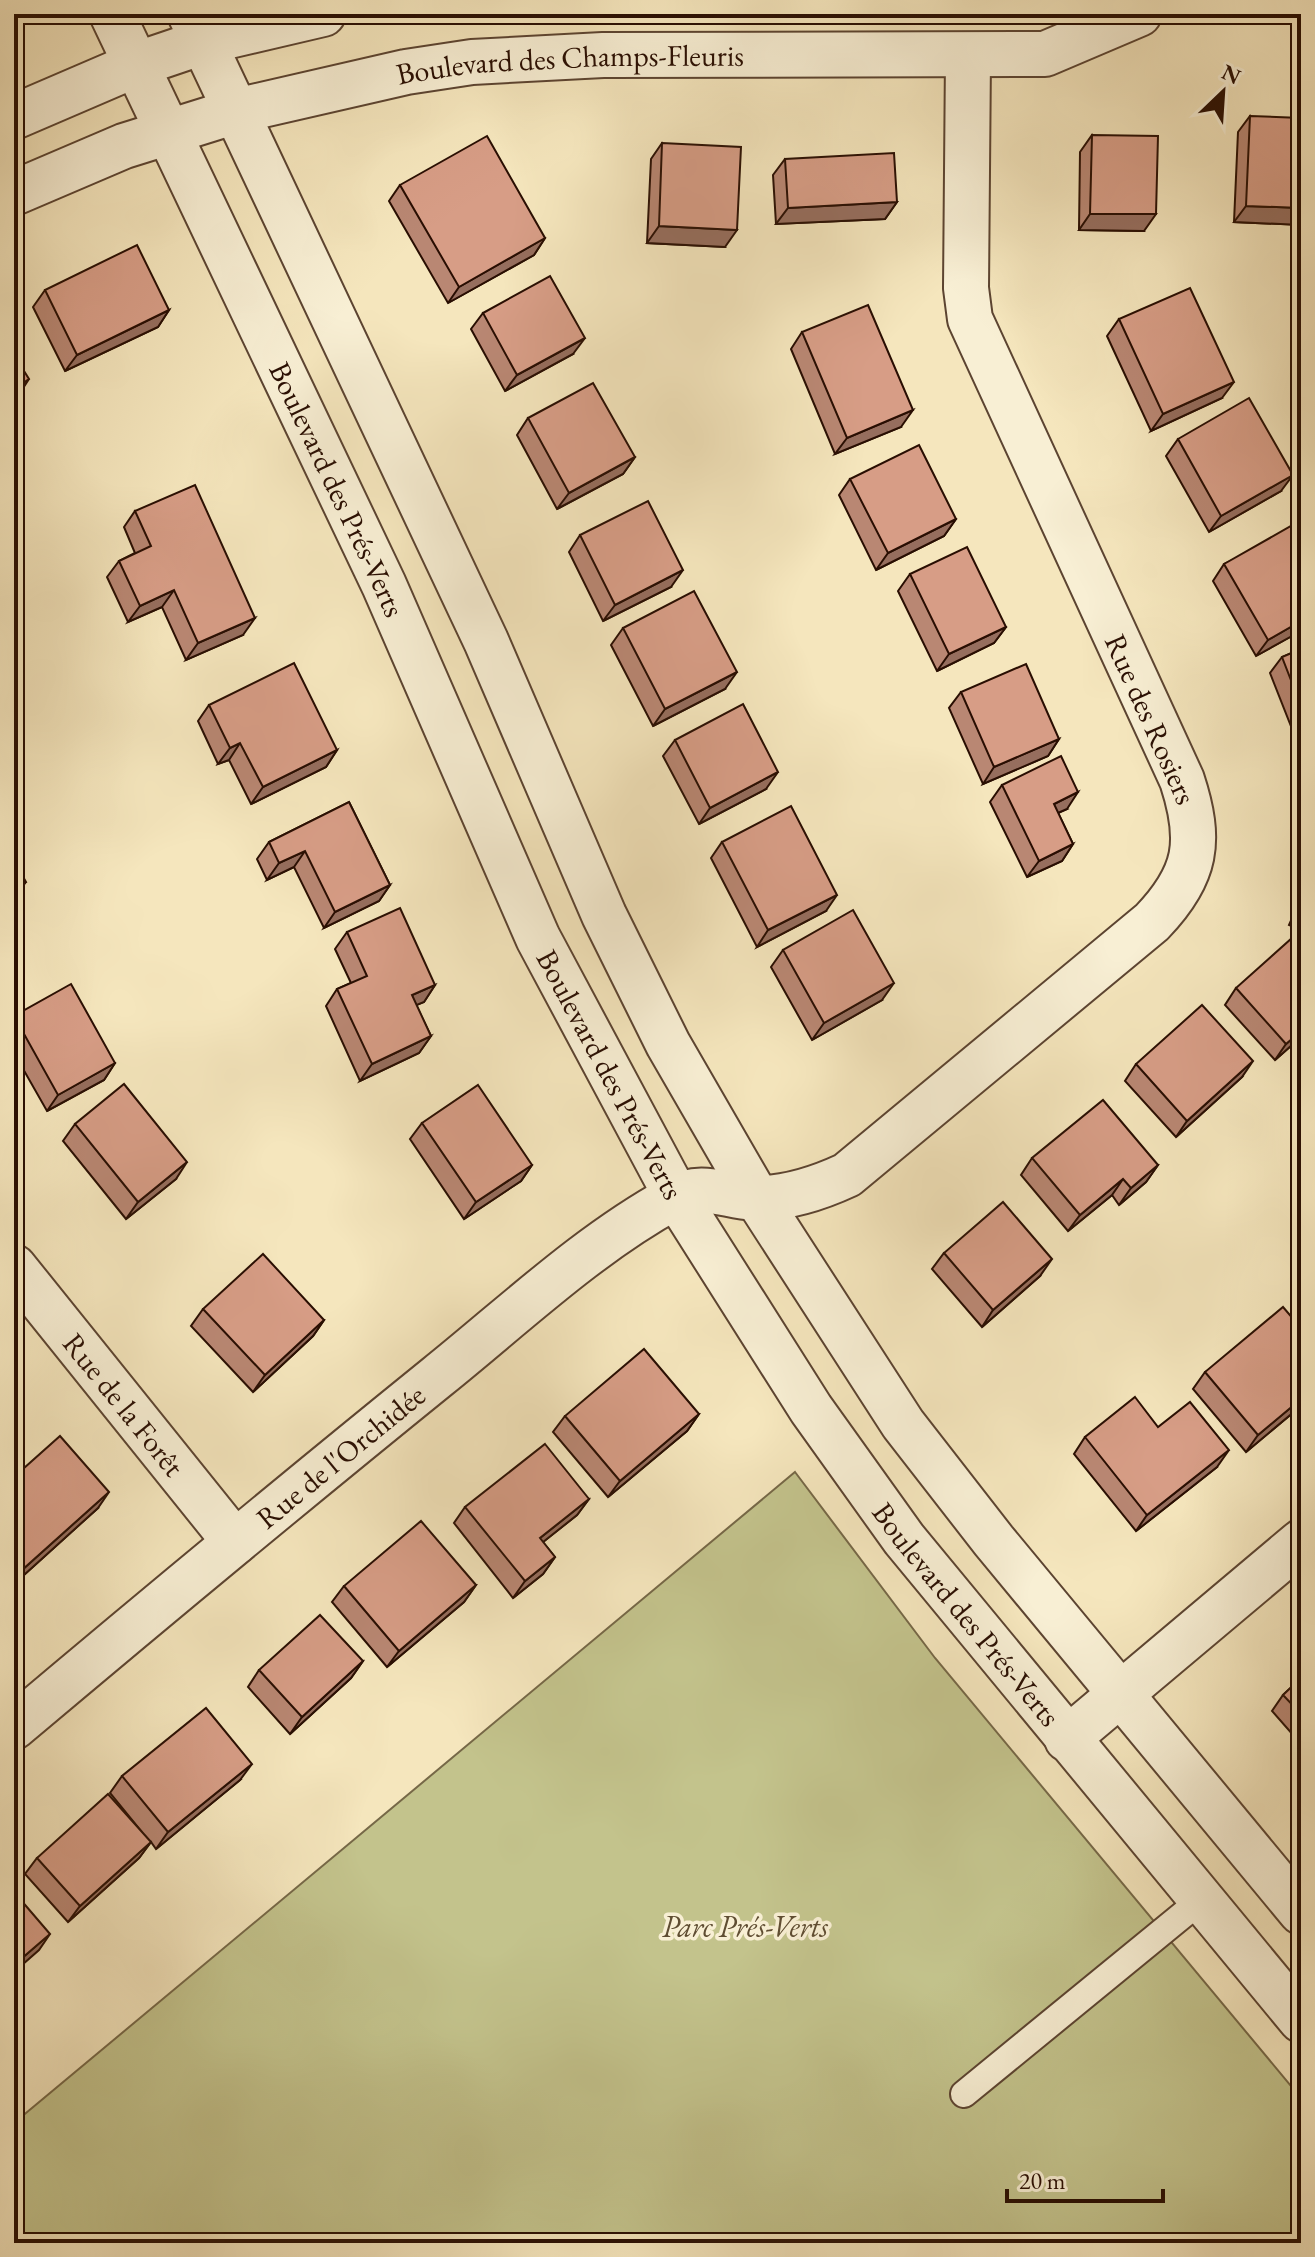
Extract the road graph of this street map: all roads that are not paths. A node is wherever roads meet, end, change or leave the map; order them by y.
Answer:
1 (112, 14) edge
2 (323, 14) edge
3 (1139, 14) edge
4 (196, 28) edge
5 (968, 56) junction
6 (135, 65) junction
7 (236, 111) junction
8 (14, 117) edge
9 (169, 133) junction
10 (14, 193) edge
11 (676, 1196) junction
12 (757, 1198) junction
13 (14, 1267) edge
14 (235, 1542) junction
15 (1301, 1542) edge
16 (1120, 1694) junction
17 (14, 1727) edge
18 (1067, 1739) junction
19 (1201, 1900) junction
20 (1301, 1912) edge
21 (1301, 2020) edge
22 (964, 2094) dead end

1 - 6 street, Boulevard des Prés-Verts
2 - 4 street
3 - 5 street, Boulevard des Champs-Fleuris
4 - 6 street
4 - 7 street
5 - 7 street, Boulevard des Champs-Fleuris
5 - 12 street, Rue des Rosiers
6 - 8 street
6 - 9 street, Boulevard des Prés-Verts
7 - 9 street, Boulevard des Champs-Fleuris
7 - 12 street
9 - 10 street, Boulevard des Champs-Fleuris
9 - 11 street, Boulevard des Prés-Verts
11 - 12 street, Rue des Rosiers
11 - 14 street, Rue de l'Orchidée
11 - 18 street, Boulevard des Prés-Verts
12 - 16 street
13 - 14 street, Rue de la Forêt
14 - 17 street, Rue de l'Orchidée
15 - 16 street
16 - 18 street
16 - 20 street
18 - 19 street, Boulevard des Prés-Verts
19 - 21 street, Boulevard des Prés-Verts
19 - 22 lane

